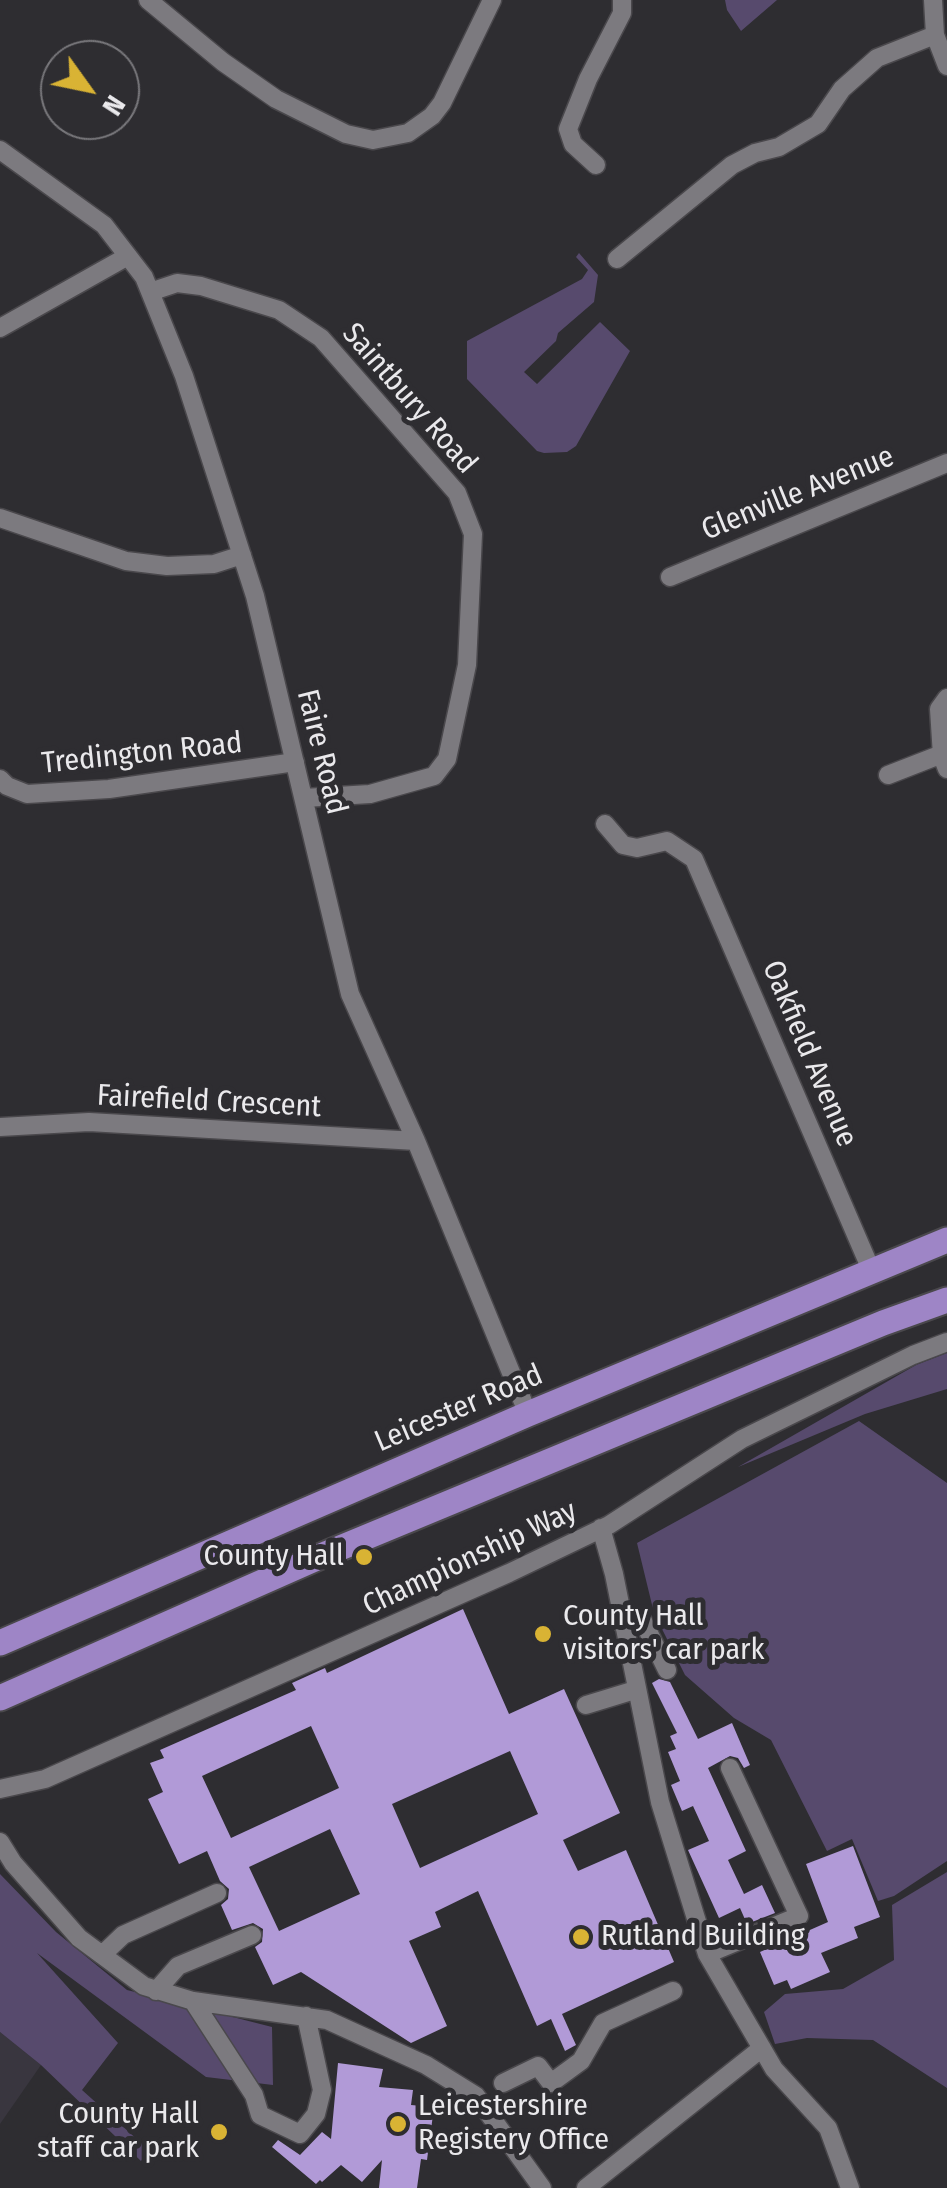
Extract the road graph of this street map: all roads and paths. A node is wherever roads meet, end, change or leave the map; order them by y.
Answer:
1 (148, 0) edge
2 (492, 0) edge
3 (622, 0) edge
4 (933, 0) edge
5 (939, 28) edge
6 (947, 66) edge
7 (0, 150) edge
8 (596, 164) dead end
9 (128, 256) junction
10 (617, 260) dead end
11 (150, 292) junction
12 (0, 328) edge
13 (947, 463) edge
14 (0, 518) edge
15 (242, 555) junction
16 (670, 577) dead end
17 (947, 698) edge
18 (295, 762) junction
19 (944, 762) edge
20 (888, 775) dead end
21 (0, 779) edge
22 (304, 798) junction
23 (605, 824) dead end
24 (0, 1127) edge
25 (416, 1141) junction
26 (947, 1240) edge
27 (872, 1272) junction
28 (947, 1300) edge
29 (947, 1342) edge
30 (528, 1414) junction
31 (601, 1528) junction
32 (623, 1624) junction
33 (0, 1643) edge
34 (666, 1670) dead end
35 (635, 1690) junction
36 (0, 1698) edge
37 (586, 1705) dead end
38 (730, 1768) dead end
39 (0, 1789) edge
40 (0, 1842) edge
41 (217, 1893) dead end
42 (252, 1935) dead end
43 (707, 1954) junction
44 (102, 1955) junction
45 (156, 1990) junction
46 (674, 1991) dead end
47 (193, 2002) junction
48 (306, 2016) junction
49 (762, 2048) junction
50 (504, 2083) dead end
51 (542, 2188) edge
52 (586, 2188) edge
53 (850, 2188) edge

1 - 2 street
3 - 8 street
4 - 5 street
5 - 6 street
5 - 10 street
7 - 9 street, Faire Road
9 - 11 street, Faire Road
9 - 12 street
11 - 15 street, Faire Road
11 - 22 street, Saintbury Road
13 - 16 street, Glenville Avenue
14 - 15 street
15 - 18 street, Faire Road
17 - 19 street
18 - 21 street, Tredington Road
18 - 22 street, Faire Road
19 - 20 street
22 - 25 street, Faire Road
23 - 27 street, Oakfield Avenue
24 - 25 street, Fairefield Crescent
25 - 30 street, Faire Road
26 - 27 highway, Leicester Road
27 - 30 highway, Leicester Road
28 - 36 highway
29 - 31 street, Championship Way
30 - 33 highway, Leicester Road
31 - 32 street
31 - 39 street, Championship Way
32 - 34 street
32 - 35 street
35 - 37 street
35 - 43 street
38 - 43 street
40 - 44 street
41 - 44 street
42 - 45 street
43 - 49 street
44 - 45 street
45 - 47 street
46 - 50 street
47 - 48 street
47 - 48 street
48 - 51 street
49 - 52 street
49 - 53 street

